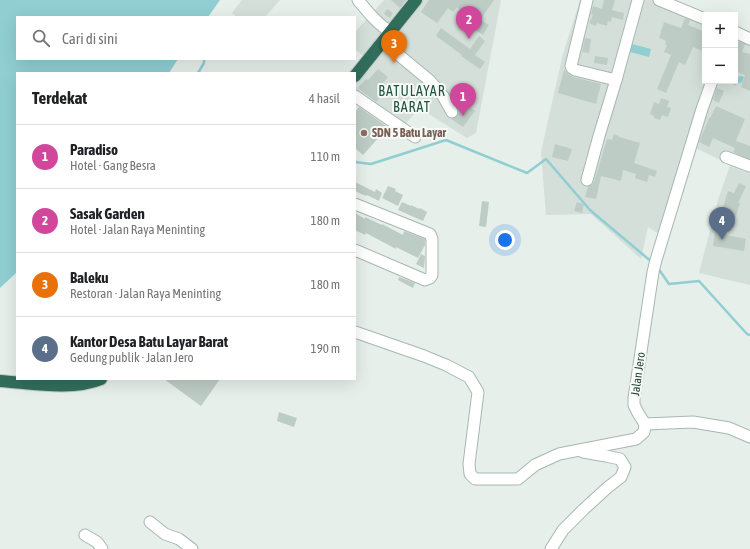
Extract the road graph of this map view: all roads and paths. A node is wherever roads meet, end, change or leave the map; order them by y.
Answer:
1 (358, 0) edge
2 (416, 0) edge
3 (587, 0) edge
4 (638, 0) edge
5 (659, 0) edge
6 (702, 18) edge
7 (391, 32) junction
8 (738, 33) edge
9 (750, 39) edge
10 (383, 42) junction
11 (356, 75) edge
12 (616, 80) junction
13 (711, 84) edge
14 (356, 97) edge
15 (452, 112) dead end
16 (415, 137) dead end
17 (726, 157) dead end
18 (750, 166) edge
19 (587, 180) dead end
20 (356, 204) edge
21 (356, 250) edge
22 (356, 332) edge
23 (99, 380) edge
24 (0, 381) edge
25 (645, 424) junction
26 (750, 437) edge
27 (574, 451) junction
28 (150, 522) dead end
29 (85, 535) dead end
30 (102, 549) edge
31 (192, 549) edge
32 (551, 549) edge

1 - 7 street
2 - 7 highway
3 - 12 street
4 - 12 street
5 - 6 street
7 - 10 highway
8 - 9 street
10 - 11 highway
10 - 15 street
12 - 19 street
13 - 25 street, Jalan Jero
14 - 16 street
17 - 18 street
20 - 21 street
22 - 27 street
23 - 24 highway
25 - 26 street
25 - 27 street
27 - 32 street
28 - 31 street
29 - 30 street

